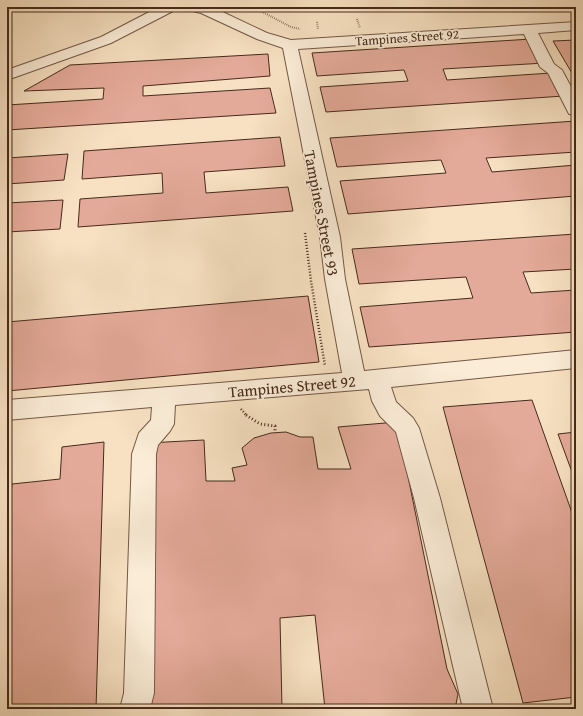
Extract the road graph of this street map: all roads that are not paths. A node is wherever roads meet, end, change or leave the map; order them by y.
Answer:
1 (170, 7) edge
2 (192, 7) edge
3 (222, 7) edge
4 (156, 14) junction
5 (242, 26) junction
6 (576, 26) edge
7 (529, 29) junction
8 (290, 46) junction
9 (7, 75) edge
10 (575, 110) edge
11 (576, 359) edge
12 (366, 379) junction
13 (164, 396) junction
14 (7, 410) edge
15 (135, 709) edge
16 (478, 709) edge

1 - 4 street, Tampines Street 92
2 - 4 street, Tampines Street 92
2 - 5 street, Tampines Street 92
3 - 5 street, Tampines Street 92
4 - 9 street, Tampines Street 92
5 - 8 street, Tampines Street 92
6 - 7 street, Tampines Street 92
7 - 8 street, Tampines Street 92
7 - 10 street
8 - 12 street, Tampines Street 93
11 - 12 street, Tampines Street 92
12 - 13 street, Tampines Street 92
12 - 16 street, Tampines Street 93
13 - 14 street, Tampines Street 92
13 - 15 street

